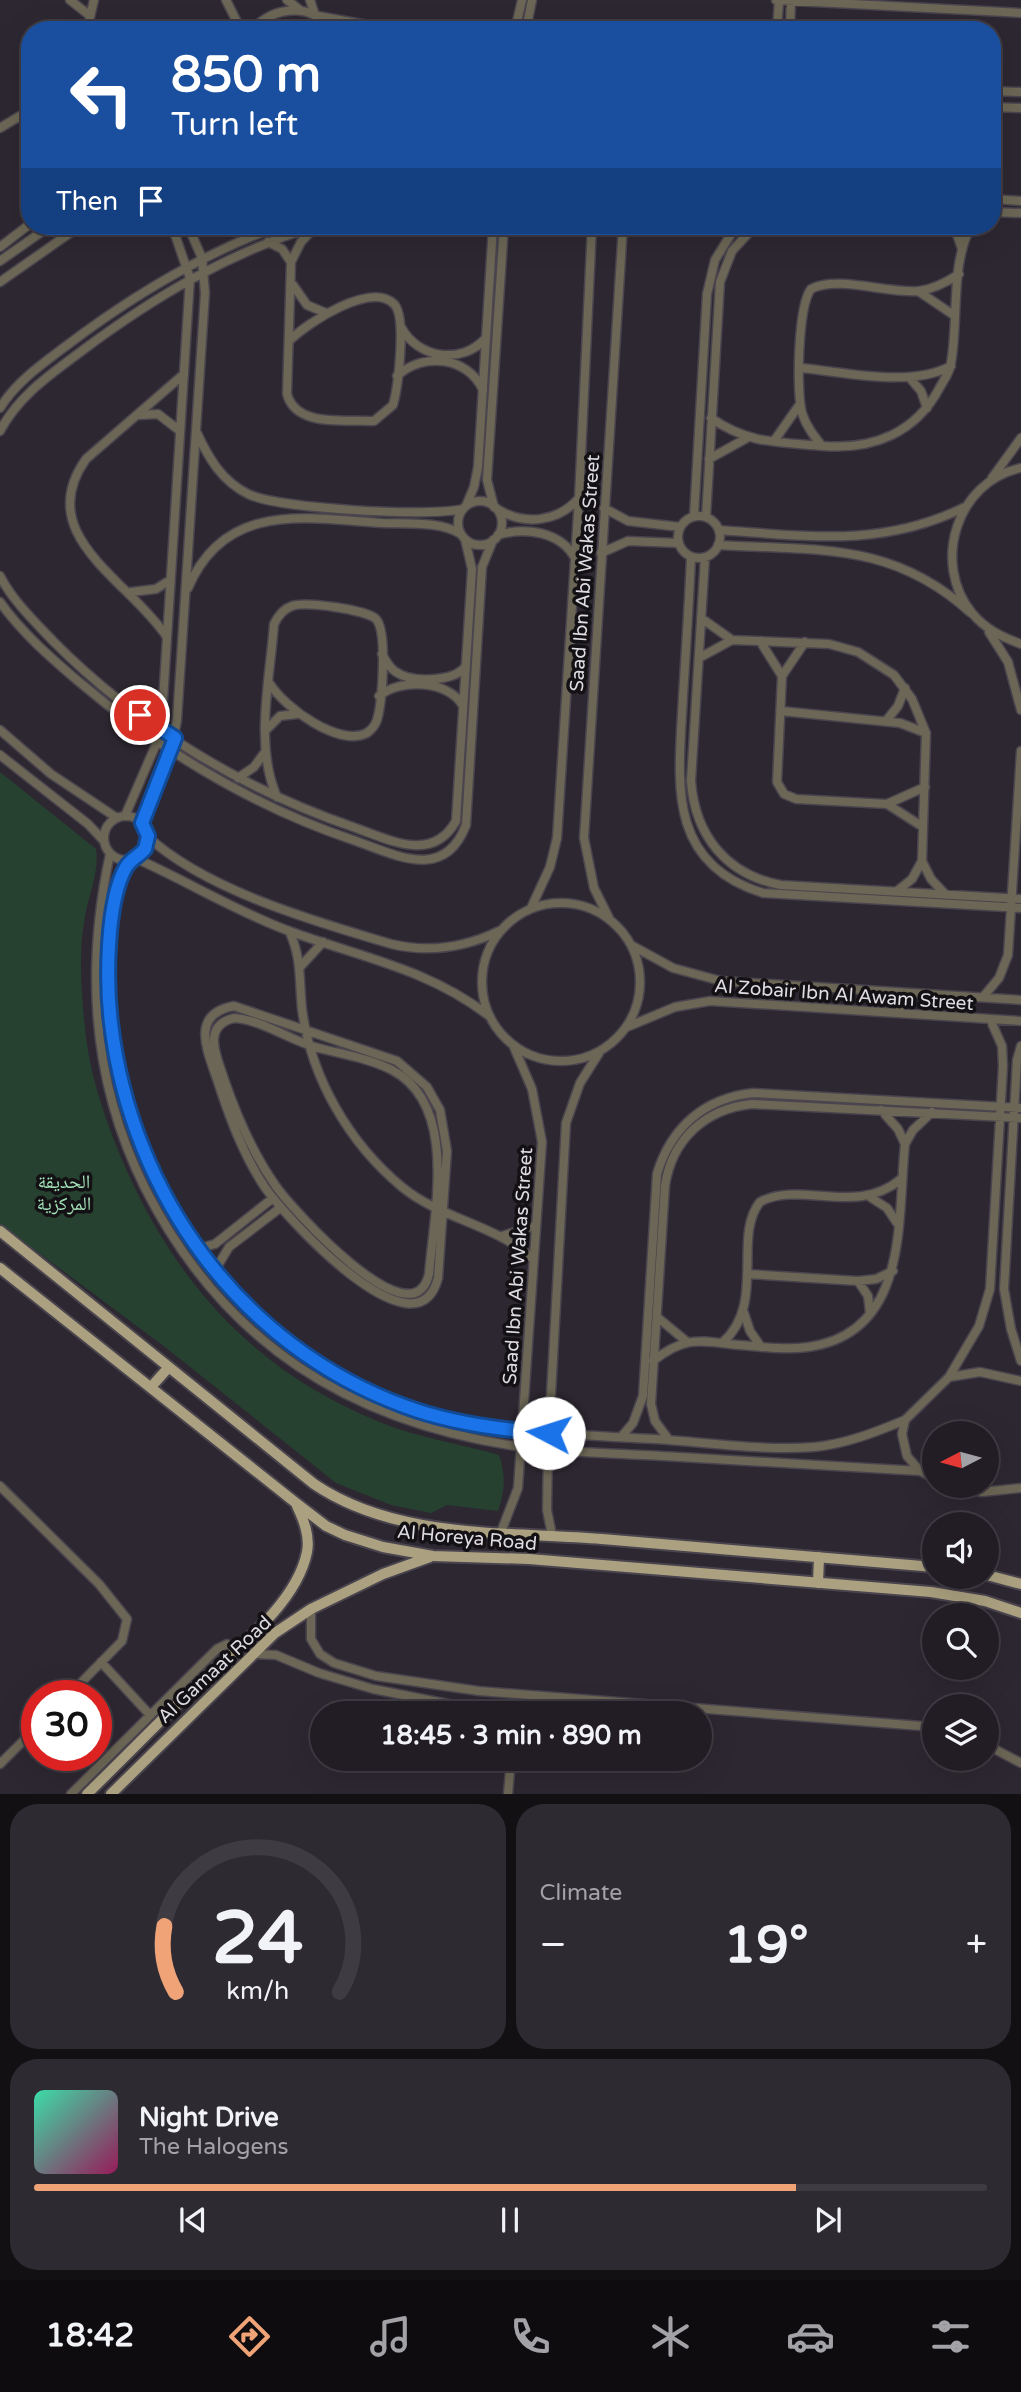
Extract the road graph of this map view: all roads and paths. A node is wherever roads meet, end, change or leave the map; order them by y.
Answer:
1 (70, 0) edge
2 (94, 0) edge
3 (226, 0) edge
4 (287, 0) edge
5 (310, 0) edge
6 (522, 0) edge
7 (532, 0) edge
8 (778, 0) edge
9 (791, 0) edge
10 (864, 2) edge
11 (940, 4) edge
12 (300, 10) junction
13 (1021, 13) edge
14 (89, 15) junction
15 (316, 16) junction
16 (88, 21) edge
17 (236, 21) edge
18 (264, 21) edge
19 (322, 21) edge
20 (344, 21) edge
21 (517, 21) edge
22 (528, 21) edge
23 (777, 21) edge
24 (790, 21) edge
25 (1001, 91) edge
26 (1021, 92) edge
27 (1001, 107) edge
28 (1021, 108) edge
29 (21, 115) edge
30 (0, 128) edge
31 (1001, 200) edge
32 (1021, 201) edge
33 (1001, 212) edge
34 (1021, 213) edge
35 (21, 231) edge
36 (37, 235) edge
37 (67, 235) edge
38 (175, 235) edge
39 (192, 235) edge
40 (257, 235) edge
41 (289, 235) edge
42 (307, 235) edge
43 (492, 235) edge
44 (503, 235) edge
45 (592, 235) edge
46 (622, 235) edge
47 (730, 235) edge
48 (747, 235) edge
49 (957, 235) edge
50 (967, 235) edge
51 (268, 242) junction
52 (0, 247) edge
53 (962, 249) junction
54 (202, 258) junction
55 (0, 261) edge
56 (291, 262) junction
57 (187, 265) junction
58 (205, 270) junction
59 (959, 274) junction
60 (190, 278) junction
61 (291, 280) junction
62 (0, 282) edge
63 (918, 291) junction
64 (326, 313) junction
65 (956, 316) junction
66 (401, 327) junction
67 (486, 338) junction
68 (289, 341) junction
69 (441, 358) junction
70 (951, 366) junction
71 (38, 367) junction
72 (801, 368) junction
73 (184, 374) junction
74 (397, 376) junction
75 (47, 377) junction
76 (909, 377) junction
77 (483, 390) junction
78 (800, 404) junction
79 (0, 408) edge
80 (927, 408) junction
81 (137, 416) junction
82 (711, 418) junction
83 (196, 430) junction
84 (0, 431) edge
85 (180, 431) junction
86 (747, 438) junction
87 (1021, 438) edge
88 (774, 441) junction
89 (822, 446) junction
90 (709, 459) junction
91 (1021, 468) edge
92 (177, 472) junction
93 (193, 474) junction
94 (990, 481) junction
95 (579, 498) junction
96 (464, 507) junction
97 (965, 507) junction
98 (495, 508) junction
99 (604, 508) junction
100 (694, 516) junction
101 (706, 517) junction
102 (680, 527) junction
103 (719, 530) junction
104 (463, 536) junction
105 (495, 538) junction
106 (678, 543) junction
107 (718, 545) junction
108 (601, 553) junction
109 (691, 557) junction
110 (705, 557) junction
111 (576, 559) junction
112 (0, 576) edge
113 (170, 580) junction
114 (131, 592) junction
115 (185, 594) junction
116 (0, 602) edge
117 (971, 613) junction
118 (701, 618) junction
119 (985, 627) junction
120 (167, 637) junction
121 (732, 640) junction
122 (760, 641) junction
123 (805, 642) junction
124 (1021, 644) edge
125 (382, 654) junction
126 (699, 658) junction
127 (466, 667) junction
128 (782, 676) junction
129 (423, 682) junction
130 (270, 684) junction
131 (905, 688) junction
132 (379, 696) junction
133 (463, 706) junction
134 (1021, 710) edge
135 (781, 711) junction
136 (300, 714) junction
137 (886, 721) junction
138 (267, 729) junction
139 (0, 730) edge
140 (161, 730) junction
141 (926, 733) junction
142 (175, 738) junction
143 (157, 743) junction
144 (265, 751) junction
145 (1021, 751) edge
146 (171, 752) junction
147 (0, 755) edge
148 (459, 762) junction
149 (470, 762) junction
150 (238, 778) junction
151 (925, 787) junction
152 (277, 797) junction
153 (887, 804) junction
154 (121, 817) junction
155 (142, 823) junction
156 (923, 827) junction
157 (148, 836) junction
158 (104, 841) junction
159 (110, 854) junction
160 (133, 859) junction
161 (922, 861) junction
162 (897, 891) junction
163 (945, 894) junction
164 (1016, 898) edge
165 (531, 908) junction
166 (1016, 908) edge
167 (609, 918) junction
168 (501, 930) junction
169 (289, 932) junction
170 (323, 942) junction
171 (631, 945) junction
172 (300, 967) junction
173 (902, 993) junction
174 (983, 997) junction
175 (1021, 1000) edge
176 (900, 1013) junction
177 (490, 1017) junction
178 (990, 1019) junction
179 (1021, 1021) edge
180 (627, 1027) junction
181 (307, 1033) junction
182 (310, 1045) junction
183 (513, 1045) junction
184 (1021, 1046) edge
185 (600, 1052) junction
186 (881, 1110) junction
187 (932, 1112) junction
188 (1001, 1112) junction
189 (1017, 1113) edge
190 (234, 1119) junction
191 (905, 1144) junction
192 (901, 1180) junction
193 (870, 1197) junction
194 (273, 1198) junction
195 (280, 1208) junction
196 (434, 1209) junction
197 (444, 1213) junction
198 (534, 1226) junction
199 (899, 1226) junction
200 (0, 1231) edge
201 (502, 1236) junction
202 (196, 1249) junction
203 (532, 1258) junction
204 (0, 1268) edge
205 (893, 1271) junction
206 (214, 1272) junction
207 (359, 1274) junction
208 (747, 1274) junction
209 (654, 1281) junction
210 (858, 1281) junction
211 (743, 1312) junction
212 (870, 1314) junction
213 (657, 1317) junction
214 (686, 1341) junction
215 (722, 1343) junction
216 (761, 1347) junction
217 (653, 1361) junction
218 (1021, 1361) edge
219 (169, 1367) junction
220 (949, 1377) junction
221 (1021, 1381) edge
222 (151, 1387) junction
223 (905, 1420) junction
224 (522, 1431) junction
225 (549, 1433) junction
226 (621, 1437) junction
227 (669, 1440) junction
228 (521, 1447) junction
229 (548, 1449) junction
230 (920, 1471) joint
231 (0, 1486) edge
232 (1021, 1488) edge
233 (999, 1490) edge
234 (296, 1503) junction
235 (501, 1532) junction
236 (552, 1535) junction
237 (433, 1556) junction
238 (819, 1557) junction
239 (922, 1566) edge
240 (999, 1578) edge
241 (818, 1583) junction
242 (1021, 1584) edge
243 (311, 1609) junction
244 (1021, 1613) edge
245 (236, 1649) junction
246 (249, 1657) junction
247 (101, 1662) junction
248 (376, 1676) junction
249 (84, 1680) edge
250 (373, 1689) junction
251 (434, 1701) edge
252 (154, 1720) junction
253 (922, 1726) edge
254 (21, 1743) edge
255 (999, 1751) edge
256 (1021, 1763) edge
257 (0, 1764) edge
258 (510, 1771) edge
259 (71, 1794) edge
260 (87, 1794) edge
261 (111, 1794) edge
262 (509, 1794) edge

1 - 14 street
2 - 14 street
3 - 17 street
4 - 12 street
5 - 15 street
6 - 21 street
7 - 22 street
8 - 9 street
8 - 23 street
9 - 10 street
9 - 24 street
10 - 11 street
11 - 13 street
12 - 15 street
12 - 18 street
14 - 16 street
15 - 19 street
15 - 20 street
25 - 26 street
27 - 28 street
29 - 30 street
31 - 32 street
33 - 34 street
35 - 52 street
36 - 55 street
37 - 62 street
38 - 57 street
39 - 54 street
40 - 54 street
41 - 51 street
42 - 56 street
43 - 67 street
44 - 98 street
45 - 95 street, Saad Ibn Abi Wakas Street
46 - 99 street, Saad Ibn Abi Wakas Street
47 - 100 street
48 - 82 street
49 - 53 street
50 - 53 street
51 - 56 street
51 - 58 street
53 - 59 street
54 - 57 street
54 - 58 street
56 - 61 street
57 - 60 street
57 - 71 street
58 - 60 street
58 - 83 street
59 - 63 street
59 - 65 street
60 - 73 street
60 - 75 street
61 - 64 street
61 - 68 street
63 - 65 street
63 - 72 street
64 - 66 street
64 - 68 street
65 - 70 street
66 - 69 street
66 - 74 street
67 - 69 street
67 - 77 street
68 - 74 street
69 - 74 street
69 - 77 street
70 - 76 street
70 - 80 street
71 - 75 street
71 - 79 street
72 - 76 street
72 - 78 street
73 - 81 street
73 - 85 street
75 - 84 street
76 - 80 street
77 - 96 street
78 - 88 street
78 - 89 street
80 - 89 street
81 - 85 street
81 - 114 street
82 - 86 street
82 - 90 street
83 - 93 street
83 - 96 street
85 - 92 street
86 - 88 street
86 - 90 street
87 - 94 street
88 - 89 street
90 - 101 street
91 - 94 street
92 - 93 street
92 - 113 street
93 - 115 street
94 - 97 street
95 - 98 street
95 - 111 street, Saad Ibn Abi Wakas Street
96 - 98 street
96 - 104 street
97 - 103 street
97 - 117 street
98 - 105 street
99 - 102 street
99 - 108 street, Saad Ibn Abi Wakas Street
100 - 101 street
100 - 102 street
101 - 103 street
102 - 106 street
103 - 107 street
104 - 105 street
104 - 115 street
104 - 127 street
105 - 111 street
105 - 149 street
106 - 108 street
106 - 109 street
107 - 110 street
107 - 117 street
108 - 167 street, Saad Ibn Abi Wakas Street
109 - 110 street
109 - 166 street
110 - 118 street
111 - 165 street, Saad Ibn Abi Wakas Street
112 - 140 street
113 - 114 street
113 - 120 street
114 - 120 street
115 - 142 street
116 - 143 street
117 - 119 street
118 - 121 street
118 - 126 street
119 - 124 street
119 - 134 street
120 - 140 street
121 - 122 street
121 - 126 street
122 - 123 street
122 - 128 street
123 - 128 street
123 - 131 street
125 - 129 street
125 - 130 street
125 - 132 street
126 - 162 street
127 - 129 street
127 - 133 street
128 - 135 street
129 - 132 street
129 - 133 street
130 - 136 street
130 - 138 street
131 - 137 street
131 - 141 street
132 - 136 street
133 - 148 street
135 - 137 street
135 - 153 street
136 - 138 street
137 - 141 street
138 - 144 street
139 - 154 street
140 - 142 street
140 - 143 street
141 - 151 street
142 - 146 street
142 - 150 street
143 - 146 street
143 - 154 street
144 - 150 street
144 - 152 street
145 - 164 street
146 - 149 street
146 - 155 street
147 - 158 street
148 - 149 street
148 - 152 street
150 - 152 street
151 - 153 street
151 - 156 street
153 - 156 street
154 - 155 street
154 - 158 street
155 - 157 street
156 - 161 street
157 - 160 street
157 - 168 street
158 - 159 street
159 - 160 street
159 - 228 street
160 - 169 street
160 - 202 street
161 - 162 street
161 - 163 street
162 - 163 street
163 - 164 street
164 - 166 street
165 - 167 street
165 - 168 street
166 - 174 street
167 - 171 street
168 - 177 street
169 - 170 street
169 - 172 street
170 - 172 street
170 - 177 street
171 - 173 street, Al Zobair Ibn Al Awam Street
171 - 180 street
172 - 181 street
173 - 174 street, Al Zobair Ibn Al Awam Street
173 - 176 street
174 - 175 street, Al Zobair Ibn Al Awam Street
176 - 178 street, Al Zobair Ibn Al Awam Street
176 - 180 street, Al Zobair Ibn Al Awam Street
177 - 183 street
178 - 179 street, Al Zobair Ibn Al Awam Street
178 - 188 street
180 - 185 street
181 - 182 street
181 - 190 street
181 - 197 street
182 - 190 street
182 - 196 street
182 - 196 street
183 - 185 street
183 - 198 street, Saad Ibn Abi Wakas Street
184 - 189 street
185 - 225 street, Saad Ibn Abi Wakas Street
186 - 187 street
186 - 191 street
186 - 209 street
187 - 188 street
187 - 191 street
188 - 189 street
188 - 209 street
188 - 220 street
189 - 218 street
190 - 194 street
190 - 207 street
191 - 192 street
192 - 193 street
192 - 199 street
193 - 199 street
193 - 208 street
194 - 195 street
194 - 202 street
195 - 206 street
195 - 207 street
196 - 197 street
196 - 207 street
197 - 201 street
197 - 207 street
198 - 201 street
198 - 203 street, Saad Ibn Abi Wakas Street
199 - 205 street
200 - 219 main road, Al Horeya Road
201 - 203 street
202 - 206 street
203 - 224 street, Saad Ibn Abi Wakas Street
204 - 222 main road, Al Horeya Road
205 - 210 street
205 - 212 street
206 - 224 street
208 - 210 street
208 - 211 street
209 - 213 street
209 - 226 street
210 - 212 street
211 - 215 street
211 - 216 street
212 - 216 street
213 - 214 street
213 - 217 street
214 - 215 street
214 - 217 street
215 - 216 street
217 - 227 street
219 - 222 main road
219 - 235 main road, Al Horeya Road
220 - 221 street
220 - 223 street
222 - 234 main road, Al Horeya Road
223 - 227 street
223 - 230 street
224 - 225 street
224 - 228 street, Saad Ibn Abi Wakas Street
225 - 226 street
225 - 229 street, Saad Ibn Abi Wakas Street
226 - 227 street
228 - 229 street
228 - 235 street, Saad Ibn Abi Wakas Street
229 - 230 street
229 - 236 street, Saad Ibn Abi Wakas Street
231 - 247 street
232 - 233 street
234 - 237 main road, Al Horeya Road
234 - 245 main road, Al Gamaat Road
235 - 236 main road, Al Horeya Road
236 - 238 main road, Al Horeya Road
237 - 241 main road, Al Horeya Road
237 - 243 main road, Al Gamaat Road
238 - 239 main road, Al Horeya Road
238 - 241 main road
240 - 242 main road
241 - 244 main road, Al Horeya Road
243 - 246 main road, Al Gamaat Road
243 - 248 street
245 - 246 main road
245 - 252 main road, Al Gamaat Road
246 - 250 street
246 - 261 main road, Al Gamaat Road
247 - 249 street
247 - 252 street
248 - 250 street
248 - 253 street
250 - 251 street
252 - 259 street
252 - 260 main road, Al Gamaat Road
254 - 257 street
255 - 256 street
258 - 262 street

